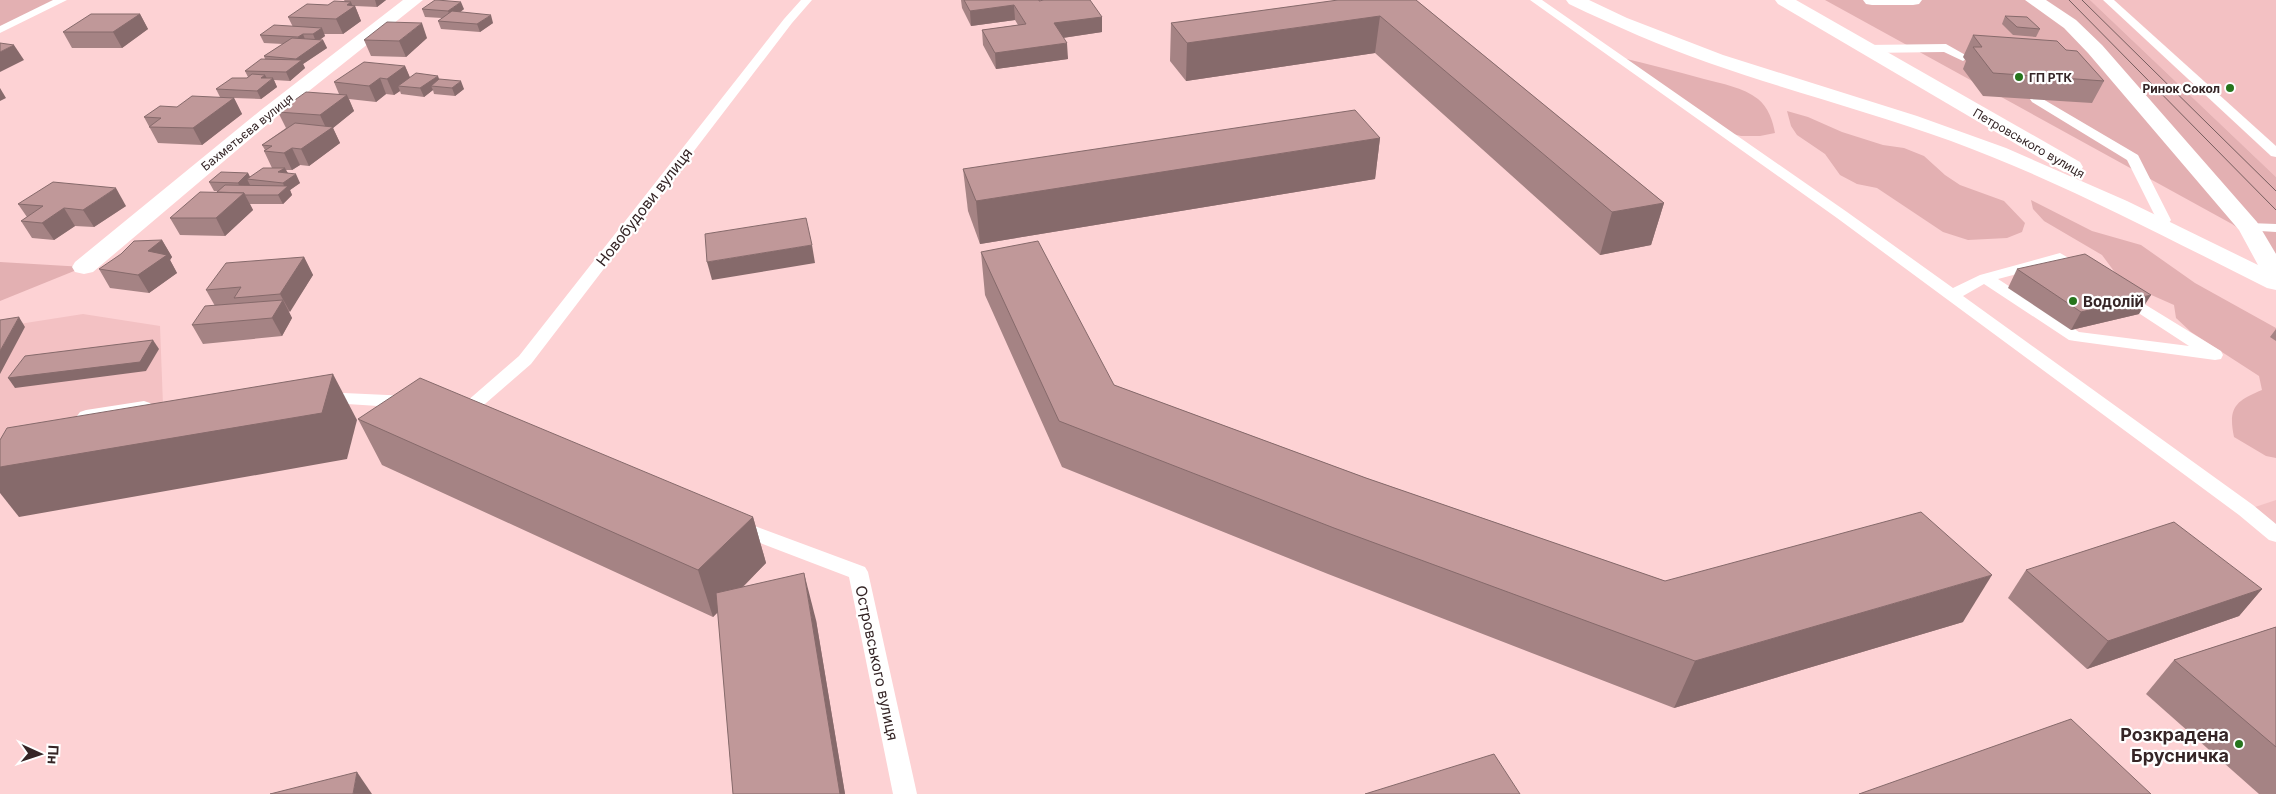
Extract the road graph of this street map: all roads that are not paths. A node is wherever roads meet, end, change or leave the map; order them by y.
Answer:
1 (62, 0) edge
2 (414, 0) edge
3 (807, 0) edge
4 (1535, 0) edge
5 (1576, 0) edge
6 (1784, 0) edge
7 (1872, 0) edge
8 (1912, 0) edge
9 (2034, 0) edge
10 (2108, 0) edge
11 (0, 30) edge
12 (1866, 49) junction
13 (1963, 57) dead end
14 (2036, 100) edge
15 (2276, 154) edge
16 (2164, 220) junction
17 (2249, 227) junction
18 (2276, 228) edge
19 (84, 267) dead end
20 (2276, 275) edge
21 (1985, 278) junction
22 (2092, 278) edge
23 (2276, 283) edge
24 (2109, 289) edge
25 (1952, 295) junction
26 (304, 397) edge
27 (426, 404) edge
28 (163, 405) edge
29 (470, 411) edge
30 (67, 426) edge
31 (719, 519) edge
32 (2276, 535) edge
33 (905, 794) edge

1 - 11 lane
2 - 19 main road, Бахметьєва вулиця
3 - 29 lane, Новобудови вулиця
4 - 25 lane
5 - 23 main road
6 - 12 main road, Петровського вулиця
7 - 8 main road
9 - 17 main road
10 - 15 lane
12 - 13 lane
12 - 16 main road, Петровського вулиця
14 - 16 lane
16 - 23 main road, Петровського вулиця
17 - 18 lane
17 - 20 main road
21 - 22 lane
21 - 24 lane
21 - 25 lane
25 - 32 lane
26 - 27 lane
28 - 30 lane
31 - 33 lane, Островського вулиця

